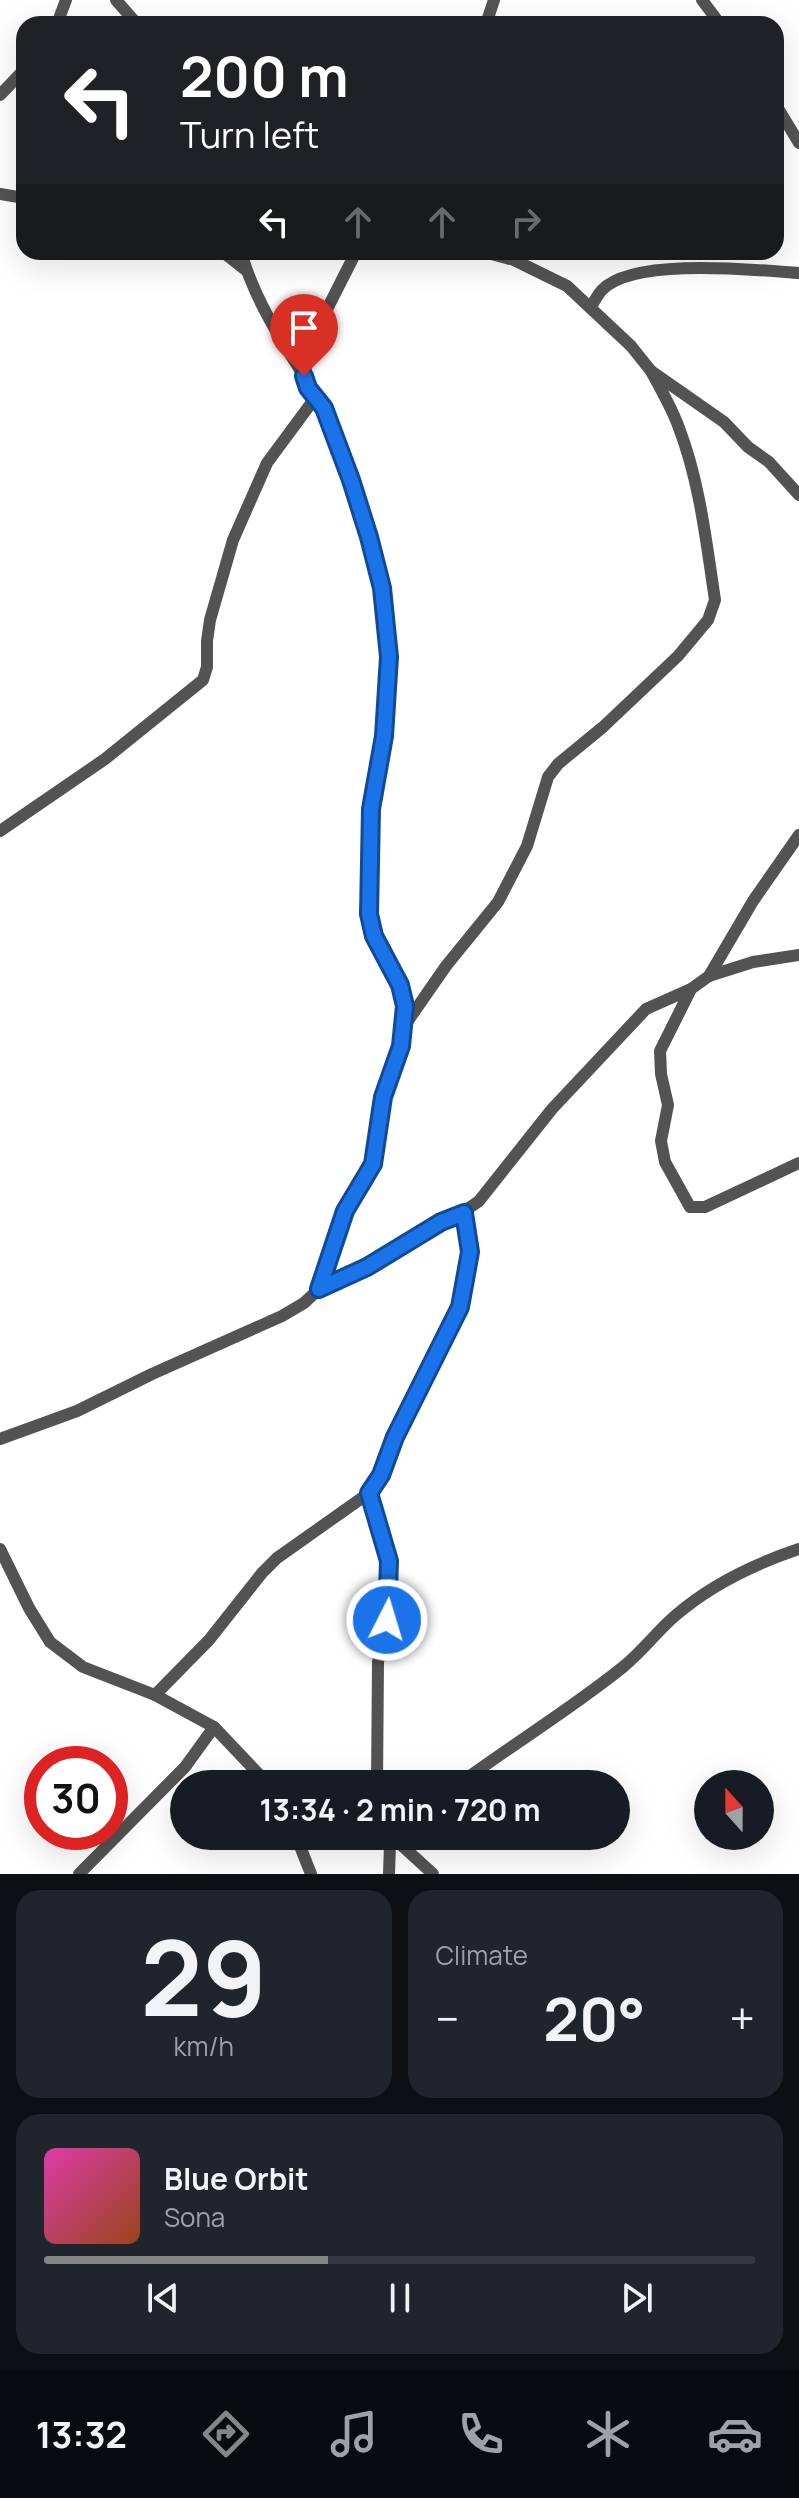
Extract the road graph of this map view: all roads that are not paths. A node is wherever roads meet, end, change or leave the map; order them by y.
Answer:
1 (116, 0) edge
2 (130, 16) edge
3 (16, 78) edge
4 (0, 95) edge
5 (784, 118) edge
6 (799, 143) edge
7 (233, 260) edge
8 (244, 260) edge
9 (352, 260) edge
10 (514, 260) edge
11 (247, 271) junction
12 (799, 273) edge
13 (591, 306) junction
14 (651, 371) junction
15 (304, 376) junction
16 (315, 398) junction
17 (799, 495) edge
18 (0, 831) edge
19 (799, 835) edge
20 (799, 955) edge
21 (709, 976) junction
22 (691, 989) junction
23 (405, 1025) junction
24 (799, 1163) edge
25 (464, 1213) junction
26 (319, 1289) junction
27 (0, 1439) edge
28 (369, 1493) junction
29 (0, 1549) edge
30 (799, 1549) edge
31 (155, 1695) junction
32 (214, 1727) junction
33 (255, 1770) edge
34 (377, 1770) edge
35 (480, 1770) edge
36 (302, 1850) edge
37 (392, 1850) edge
38 (406, 1850) edge
39 (79, 1874) edge
40 (311, 1874) edge
41 (389, 1874) edge
42 (433, 1874) edge

1 - 2 street
3 - 4 street
5 - 6 street
7 - 11 street
8 - 11 street
9 - 15 street
10 - 13 street
11 - 15 street
12 - 13 street
13 - 14 street
14 - 17 street
14 - 23 street
15 - 16 street
16 - 18 street
16 - 23 street
19 - 21 street
20 - 21 street
21 - 22 street
22 - 24 street
22 - 25 street
23 - 26 street
25 - 26 street
25 - 28 street
26 - 27 street
28 - 31 street
28 - 34 street
29 - 31 street
30 - 35 street
31 - 32 street
32 - 33 street
32 - 39 street
36 - 40 street
37 - 41 street
38 - 42 street

